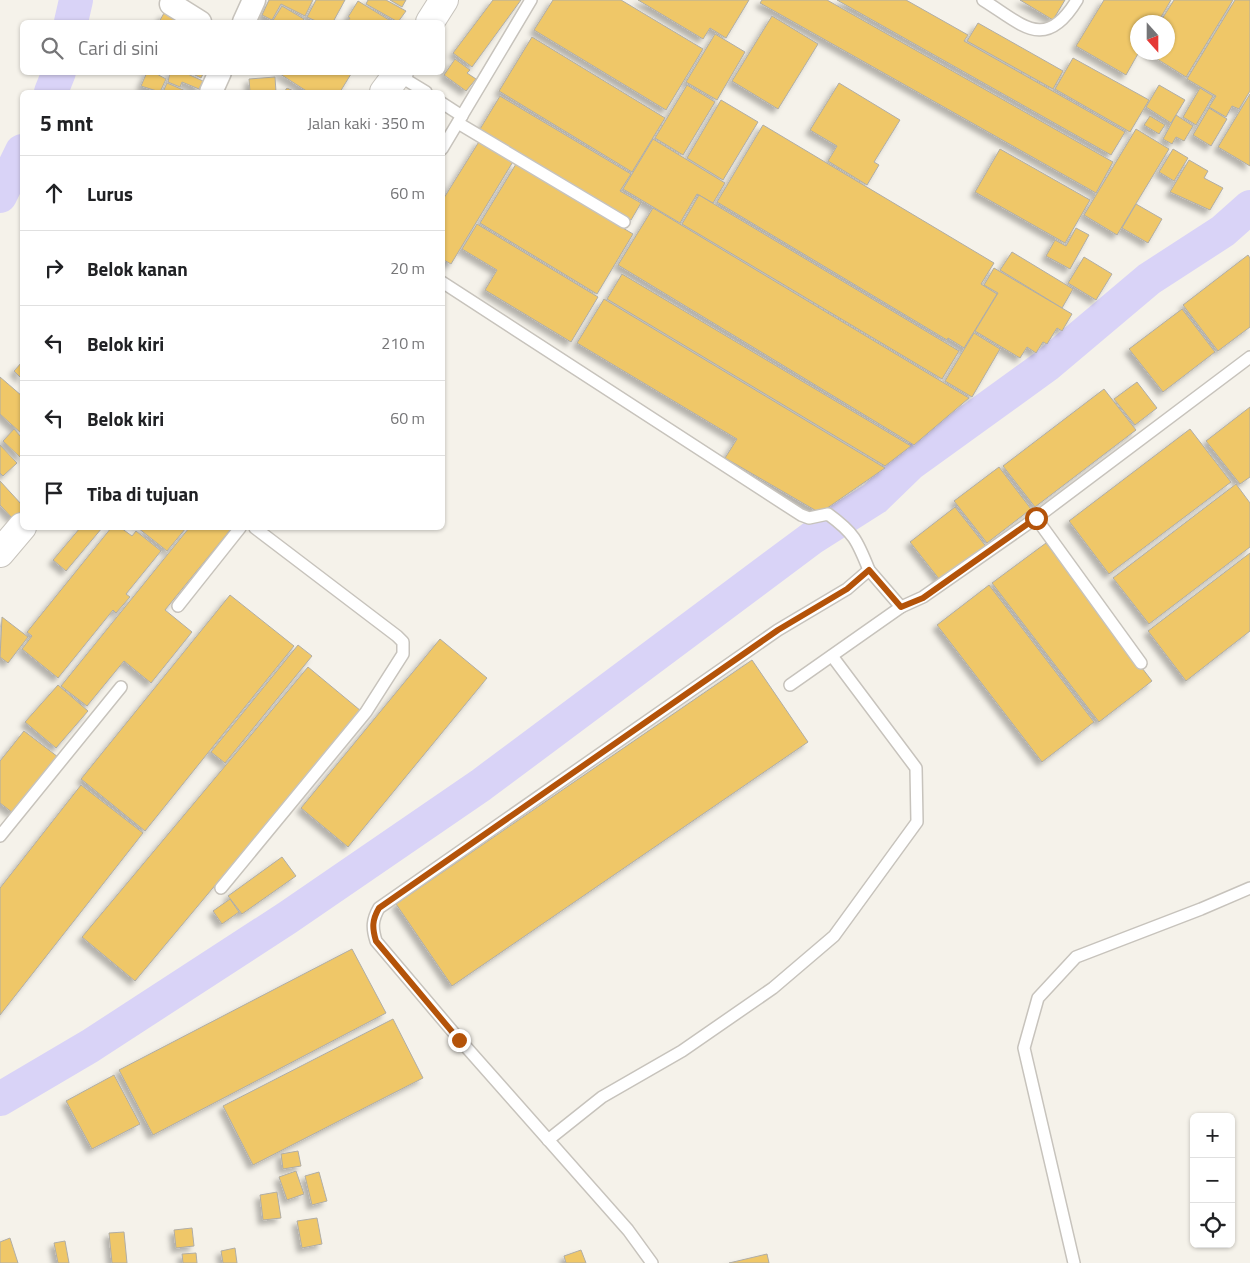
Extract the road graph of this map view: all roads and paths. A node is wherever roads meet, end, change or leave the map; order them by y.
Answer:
1 (254, 0) edge
2 (444, 0) edge
3 (531, 0) edge
4 (982, 0) edge
5 (1077, 0) edge
6 (171, 4) dead end
7 (197, 20) edge
8 (245, 20) edge
9 (431, 20) edge
10 (219, 75) edge
11 (394, 80) edge
12 (212, 90) edge
13 (421, 90) edge
14 (445, 106) edge
15 (460, 119) junction
16 (445, 144) edge
17 (624, 222) dead end
18 (445, 284) edge
19 (1250, 357) edge
20 (1036, 518) junction
21 (20, 529) edge
22 (238, 530) edge
23 (258, 530) edge
24 (0, 553) edge
25 (869, 570) junction
26 (178, 606) dead end
27 (901, 607) junction
28 (832, 656) junction
29 (1141, 663) dead end
30 (790, 686) dead end
31 (121, 687) dead end
32 (2, 831) edge
33 (220, 888) dead end
34 (1250, 888) edge
35 (548, 1140) junction
36 (652, 1263) edge
37 (1074, 1263) edge

1 - 8 street
2 - 9 main road
3 - 15 lane
4 - 5 lane
6 - 7 street
10 - 12 street
11 - 13 lane
14 - 15 lane
15 - 16 lane
15 - 17 lane
18 - 25 lane
19 - 20 lane
20 - 27 lane
20 - 29 lane
21 - 24 main road
22 - 26 lane
23 - 33 lane
25 - 27 lane
25 - 35 lane
27 - 28 lane
28 - 30 lane
28 - 35 lane
31 - 32 lane
34 - 37 lane
35 - 36 lane

